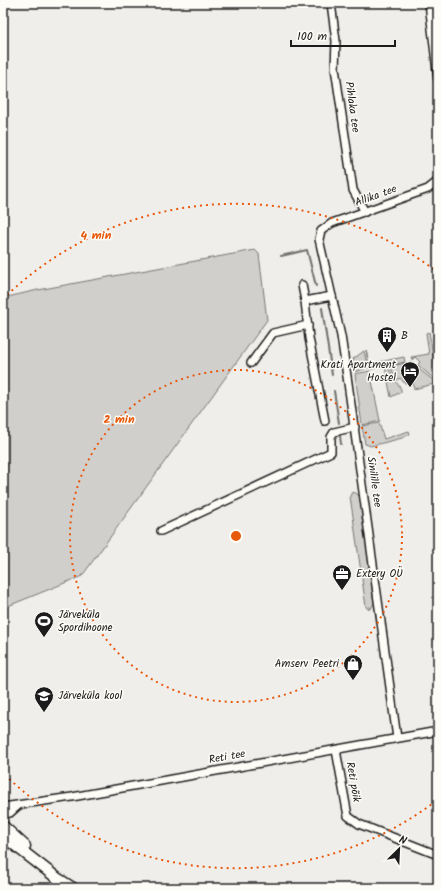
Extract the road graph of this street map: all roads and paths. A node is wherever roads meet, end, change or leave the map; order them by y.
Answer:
1 (331, 3) edge
2 (429, 3) edge
3 (438, 80) edge
4 (438, 181) edge
5 (365, 212) junction
6 (321, 231) joint
7 (302, 285) dead end
8 (332, 296) junction
9 (305, 301) junction
10 (308, 325) junction
11 (251, 363) dead end
12 (325, 421) dead end
13 (355, 427) junction
14 (160, 531) dead end
15 (438, 732) edge
16 (397, 738) junction
17 (336, 750) junction
18 (19, 805) junction
19 (3, 807) edge
20 (3, 815) edge
21 (3, 826) edge
22 (3, 836) edge
23 (438, 855) edge
24 (67, 886) edge

1 - 5 street, Pihlaka tee
2 - 3 street
4 - 5 street, Allika tee
5 - 6 street, Allika tee
6 - 8 street, Sinilille tee
7 - 9 street
8 - 9 street
8 - 13 street, Sinilille tee
9 - 10 street
10 - 11 street
10 - 12 street
13 - 14 street
13 - 16 street, Sinilille tee
15 - 16 street, Reti tee
16 - 17 street, Reti tee
17 - 18 street, Reti tee
17 - 23 street, Reti põik
18 - 19 street, Reti tee
18 - 20 street, Reti tee
21 - 24 street
22 - 24 street

